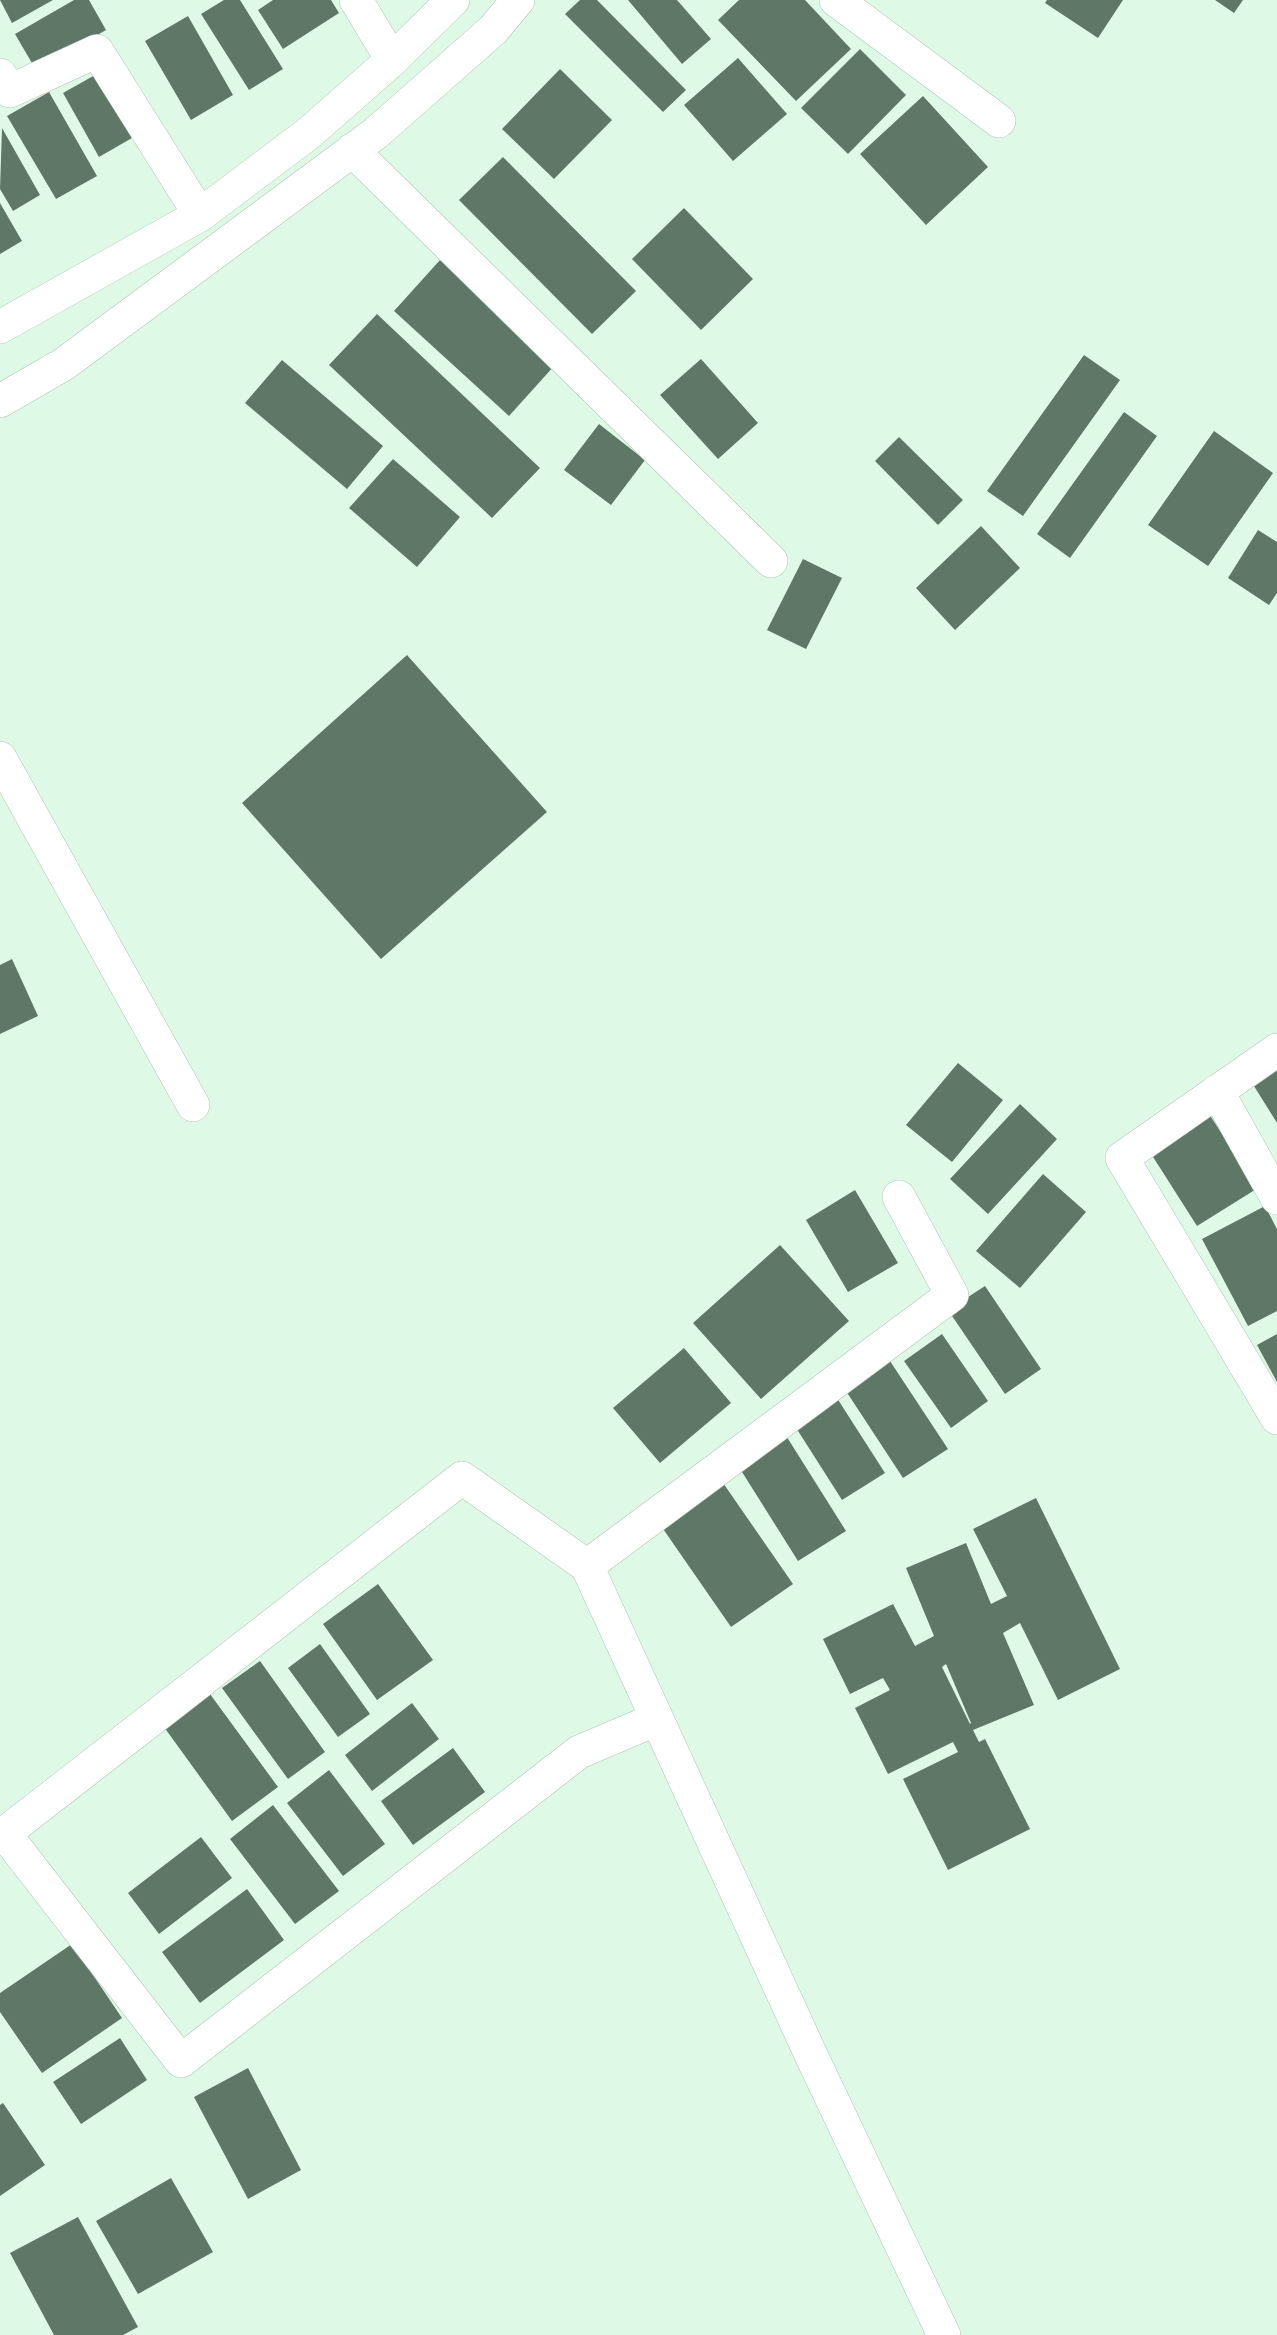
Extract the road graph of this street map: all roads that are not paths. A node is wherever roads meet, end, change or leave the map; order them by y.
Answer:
1 (356, 0) edge
2 (453, 0) edge
3 (518, 0) edge
4 (836, 0) edge
5 (392, 60) junction
6 (0, 75) edge
7 (999, 121) dead end
8 (352, 150) junction
9 (200, 215) junction
10 (0, 327) edge
11 (0, 401) edge
12 (771, 561) dead end
13 (0, 758) edge
14 (1277, 1050) edge
15 (1216, 1091) junction
16 (194, 1105) dead end
17 (899, 1197) dead end
18 (1277, 1198) edge
19 (1277, 1418) edge
20 (587, 1566) junction
21 (657, 1719) junction
22 (2, 1835) edge
23 (944, 2335) edge

1 - 5 street
2 - 5 street
3 - 8 street
4 - 7 street
5 - 9 street
6 - 9 street
8 - 11 street
8 - 12 street
9 - 10 street
13 - 16 street
14 - 15 street
15 - 18 street
15 - 19 street
17 - 20 street
20 - 21 street
20 - 22 street
21 - 22 street
21 - 23 street

